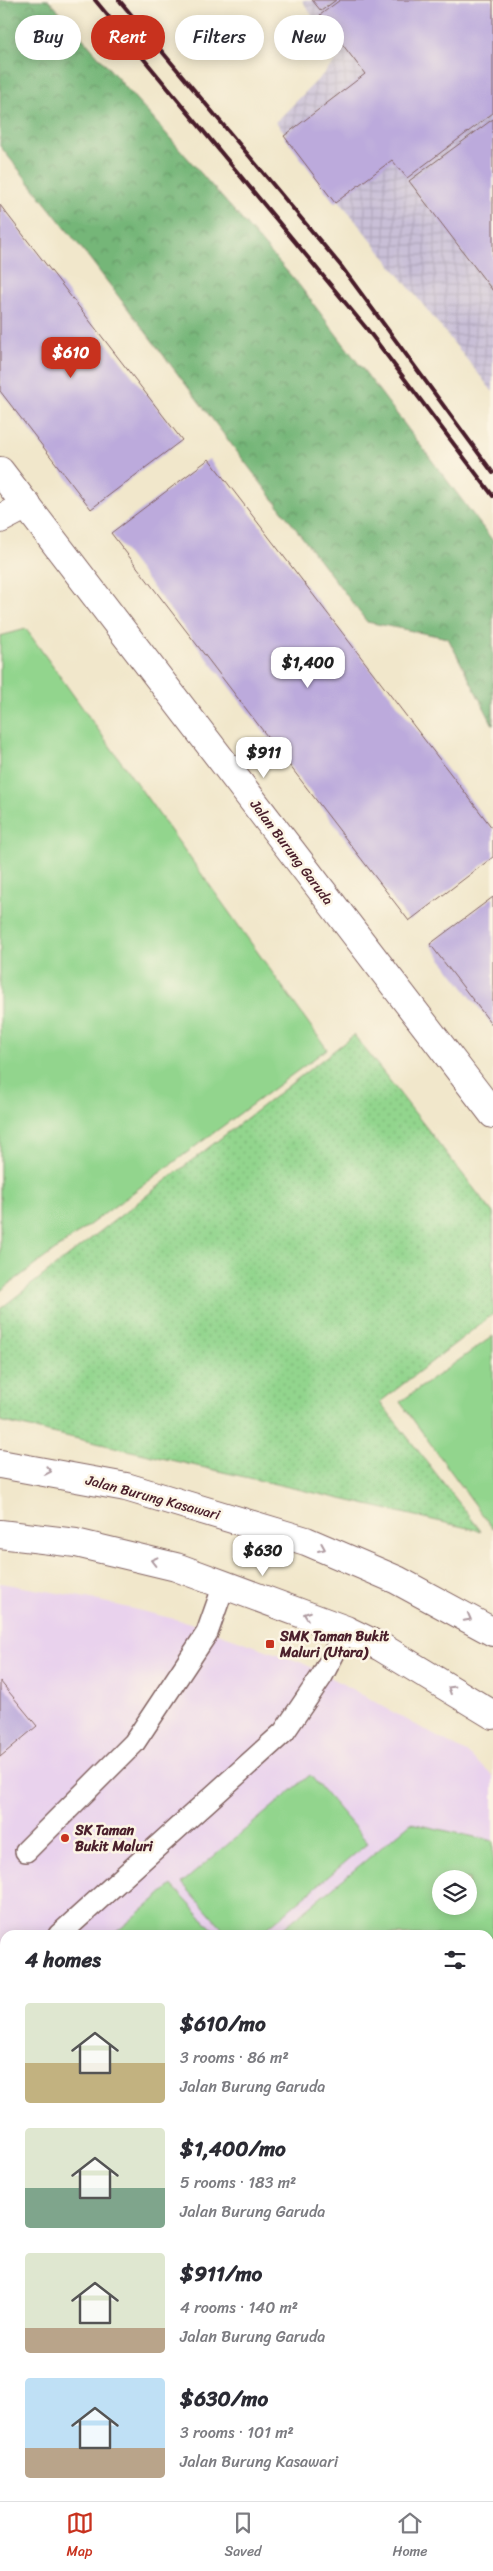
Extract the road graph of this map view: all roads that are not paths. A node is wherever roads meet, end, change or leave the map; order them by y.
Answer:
1 (0, 471) edge
2 (27, 505) junction
3 (0, 519) edge
4 (493, 1114) edge
5 (0, 1464) edge
6 (0, 1534) edge
7 (224, 1585) junction
8 (346, 1630) junction
9 (493, 1632) edge
10 (493, 1715) edge
11 (26, 1851) dead end
12 (65, 1930) edge

1 - 2 street, Jalan Burung Garuda
2 - 3 street
2 - 4 street, Jalan Burung Garuda
5 -> 9 street, Jalan Burung Kasawari
7 -> 6 street
8 -> 7 street
7 - 11 lane
10 -> 8 street
8 - 12 lane

